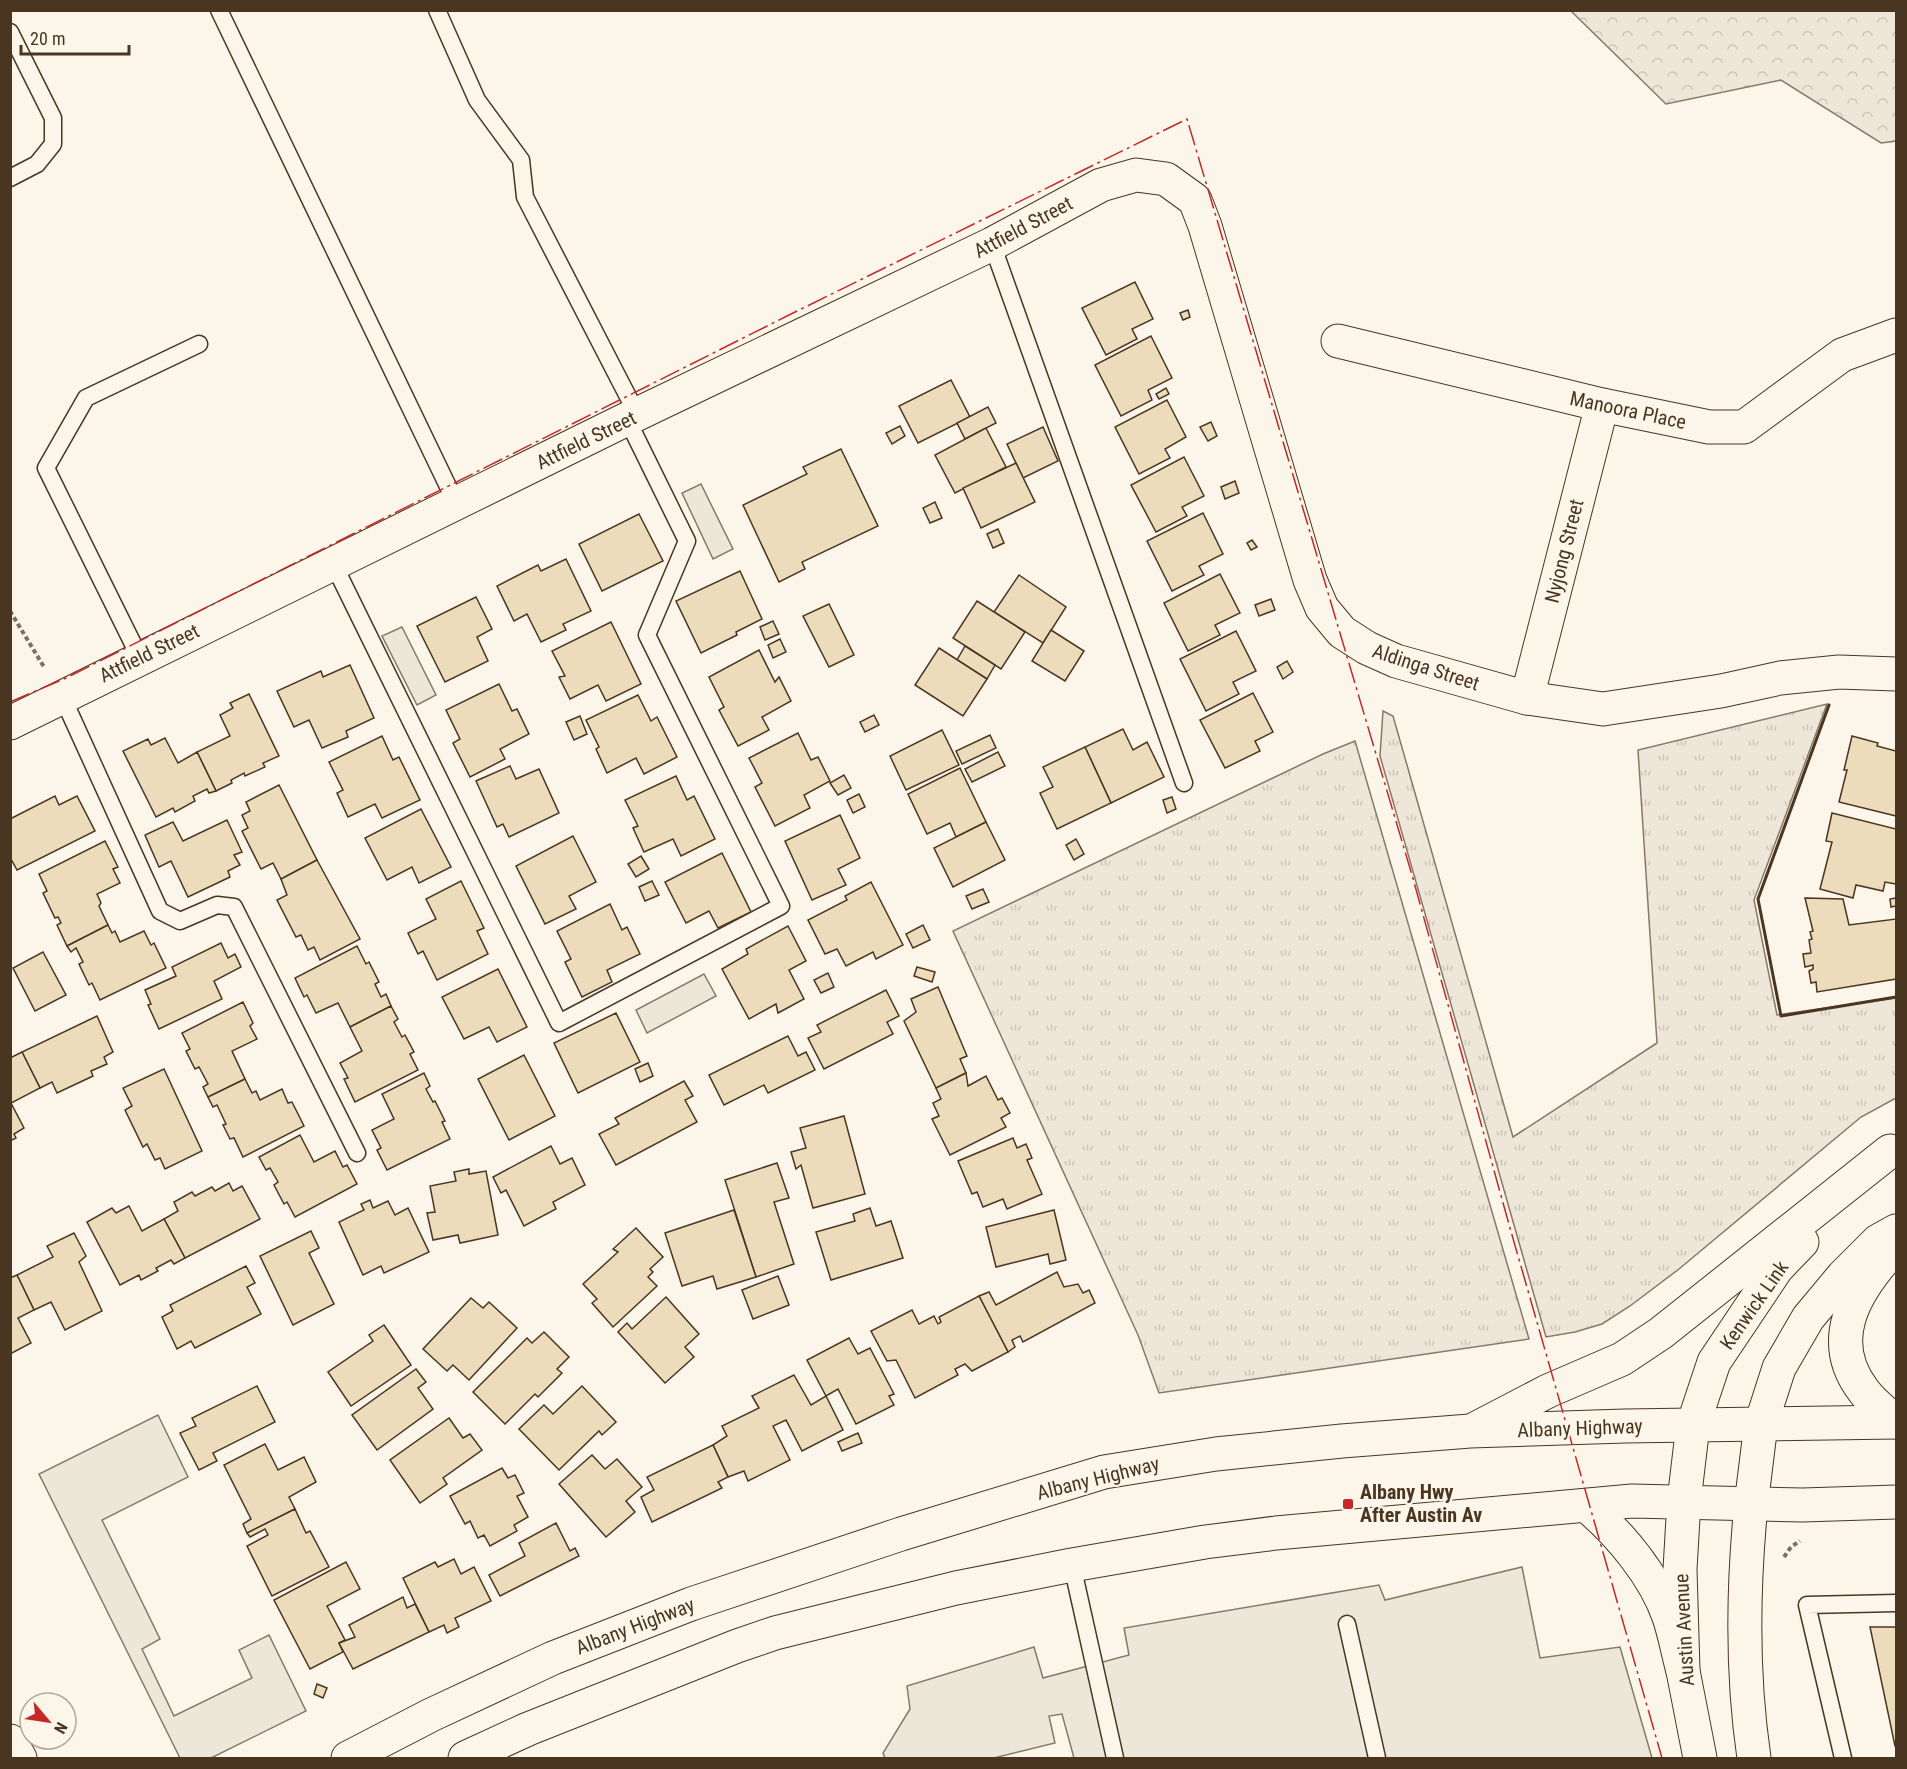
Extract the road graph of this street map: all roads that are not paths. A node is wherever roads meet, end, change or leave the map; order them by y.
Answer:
1 (219, 10) edge
2 (437, 10) edge
3 (10, 32) edge
4 (10, 178) edge
5 (1166, 179) joint
6 (992, 244) junction
7 (1896, 335) edge
8 (1338, 341) dead end
9 (199, 344) dead end
10 (1602, 405) junction
11 (632, 417) junction
12 (456, 503) junction
13 (333, 563) junction
14 (140, 658) junction
15 (1896, 674) edge
16 (62, 696) junction
17 (1527, 698) junction
18 (10, 723) edge
19 (1184, 783) dead end
20 (1893, 1149) edge
21 (357, 1153) dead end
22 (1896, 1231) edge
23 (1896, 1246) edge
24 (1896, 1422) edge
25 (1761, 1424) junction
26 (1693, 1425) junction
27 (1470, 1431) junction
28 (1684, 1501) junction
29 (1896, 1502) edge
30 (1751, 1505) junction
31 (1587, 1506) junction
32 (1072, 1565) junction
33 (1896, 1603) edge
34 (1347, 1624) dead end
35 (1683, 1671) junction
36 (10, 1741) edge
37 (20, 1758) edge
38 (348, 1758) edge
39 (465, 1758) edge
40 (1115, 1758) edge
41 (1377, 1758) edge
42 (1700, 1758) edge
43 (1754, 1758) edge
44 (1843, 1758) edge

1 - 12 lane
2 - 11 lane
3 - 4 lane
5 - 6 main road, Attfield Street
5 - 17 main road, Aldinga Street
6 - 11 main road, Attfield Street
6 - 19 lane
7 - 10 main road, Manoora Place
8 - 10 main road, Manoora Place
9 - 14 lane
10 - 17 main road, Nyjong Street
11 - 12 main road, Attfield Street
11 - 13 lane
12 - 13 main road, Attfield Street
13 - 14 main road, Attfield Street
14 - 16 main road, Attfield Street
15 - 17 main road, Aldinga Street
16 - 18 main road, Attfield Street
16 - 21 lane
20 - 26 main road, Kenwick Link
20 - 27 main road
22 - 25 main road
23 - 24 main road
24 - 25 main road, Albany Highway
25 - 26 main road, Albany Highway
25 - 30 main road
26 - 27 main road, Albany Highway
26 - 28 main road, Kenwick Link
27 - 38 main road, Albany Highway
28 - 30 main road
28 - 31 main road
28 - 35 main road, Austin Avenue
29 - 30 main road
30 - 43 main road
31 - 32 main road
31 - 35 main road
32 - 39 main road
32 - 40 lane
33 - 44 lane
34 - 41 lane
35 - 42 main road, Austin Avenue
36 - 37 main road

